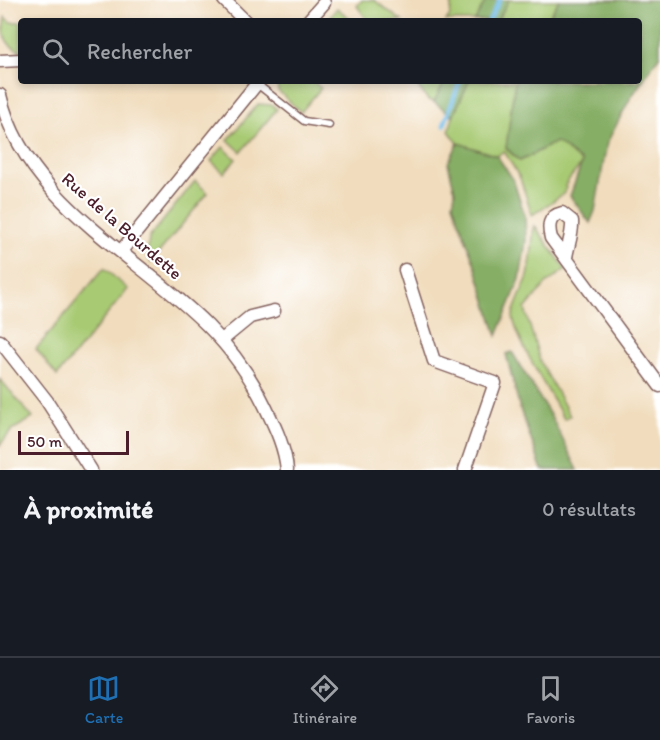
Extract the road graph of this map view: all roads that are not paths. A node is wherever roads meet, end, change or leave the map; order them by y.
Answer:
1 (224, 0) edge
2 (324, 3) dead end
3 (242, 18) edge
4 (311, 18) edge
5 (18, 60) edge
6 (0, 61) edge
7 (256, 84) edge
8 (260, 84) edge
9 (0, 95) edge
10 (329, 125) dead end
11 (121, 251) junction
12 (566, 257) dead end
13 (405, 270) dead end
14 (274, 311) dead end
15 (222, 340) junction
16 (0, 341) edge
17 (660, 386) edge
18 (91, 470) edge
19 (287, 470) edge
20 (465, 470) edge

1 - 3 street
2 - 4 street
5 - 6 street
7 - 11 street
8 - 10 lane
9 - 11 street, Rue de la Bourdette
11 - 15 street, Rue de la Bourdette
12 - 17 street
13 - 20 street
14 - 15 street
15 - 19 street, Rue de la Bourdette
16 - 18 street

